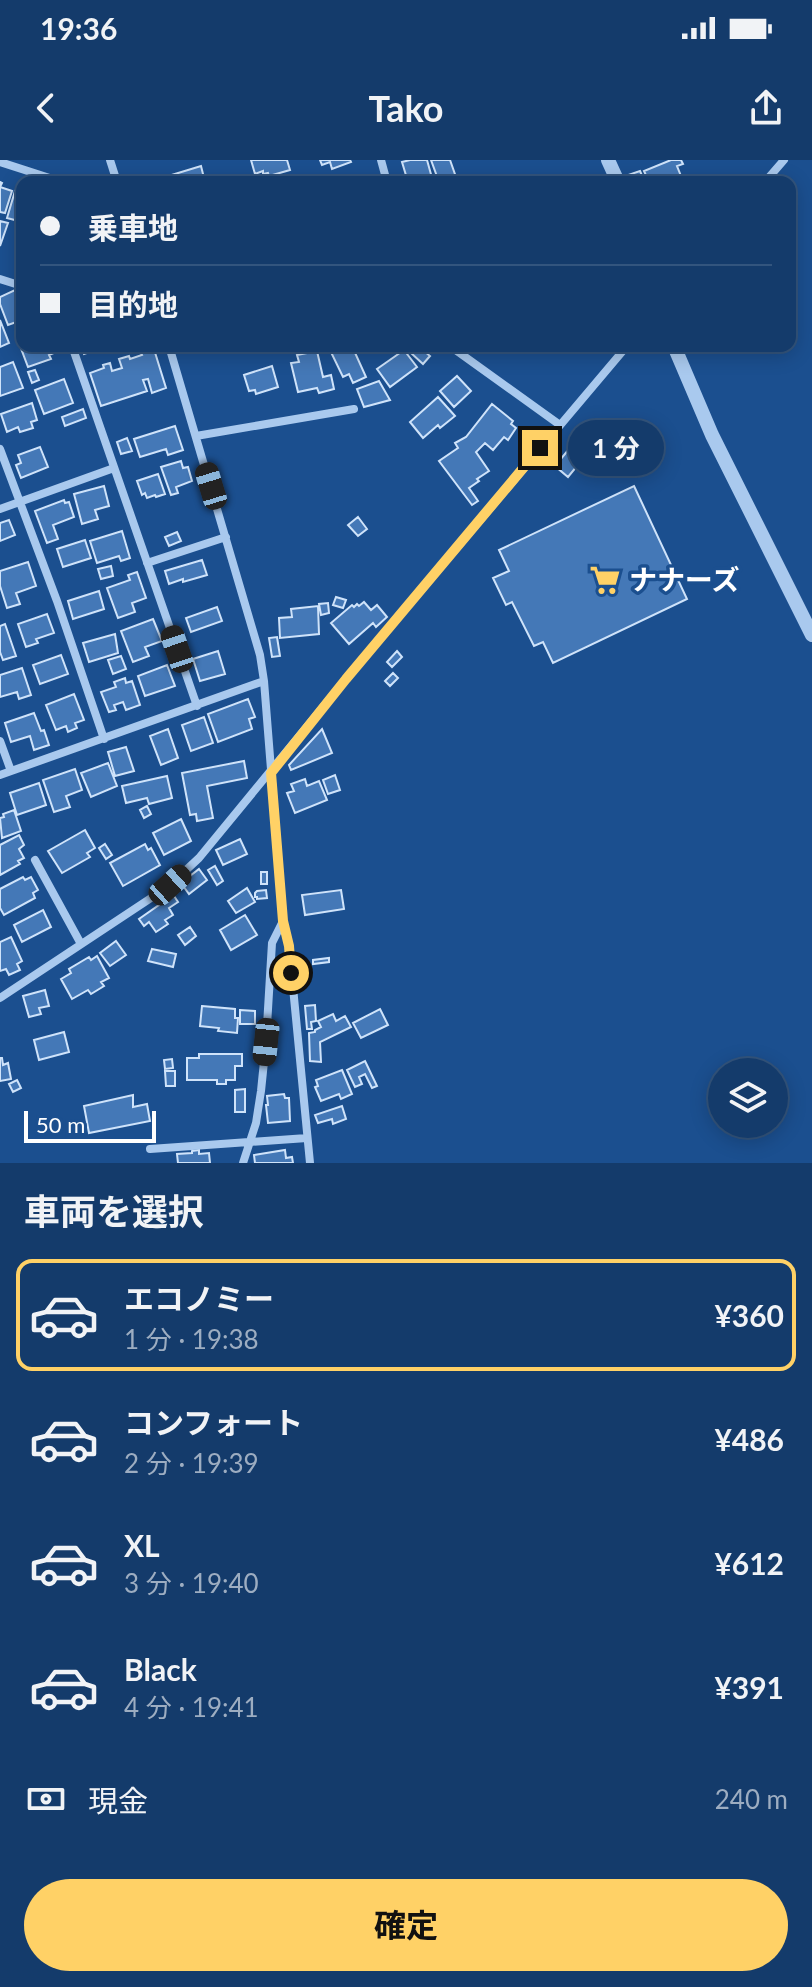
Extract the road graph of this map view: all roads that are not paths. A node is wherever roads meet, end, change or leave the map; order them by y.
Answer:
1 (784, 160) edge
2 (0, 162) edge
3 (43, 176) edge
4 (770, 176) edge
5 (74, 352) edge
6 (171, 352) edge
7 (458, 352) edge
8 (622, 352) edge
9 (677, 352) edge
10 (354, 409) dead end
11 (560, 425) junction
12 (196, 436) junction
13 (0, 449) edge
14 (114, 468) junction
15 (19, 502) junction
16 (0, 509) edge
17 (226, 537) junction
18 (147, 563) junction
19 (812, 635) edge
20 (264, 681) junction
21 (197, 706) junction
22 (104, 739) junction
23 (0, 741) edge
24 (11, 771) junction
25 (271, 773) junction
26 (0, 775) edge
27 (35, 860) dead end
28 (283, 921) junction
29 (81, 944) junction
30 (0, 998) edge
31 (307, 1138) junction
32 (251, 1143) junction
33 (150, 1149) dead end
34 (243, 1163) edge
35 (310, 1163) edge

1 - 4 street
2 - 3 street
5 - 14 street
6 - 12 street
7 - 11 street
8 - 11 street
9 - 19 street
10 - 12 street
11 - 25 street
12 - 17 street
13 - 15 street
14 - 15 street
14 - 18 street
15 - 16 street
15 - 22 street
17 - 18 street
17 - 20 street
18 - 21 street
20 - 21 street
20 - 25 street
21 - 22 street
22 - 24 street
23 - 24 street
24 - 26 street
25 - 28 street
25 - 29 street
27 - 29 street
28 - 31 street
28 - 32 street
29 - 30 street
31 - 32 street
31 - 35 street
32 - 33 street
32 - 34 street

